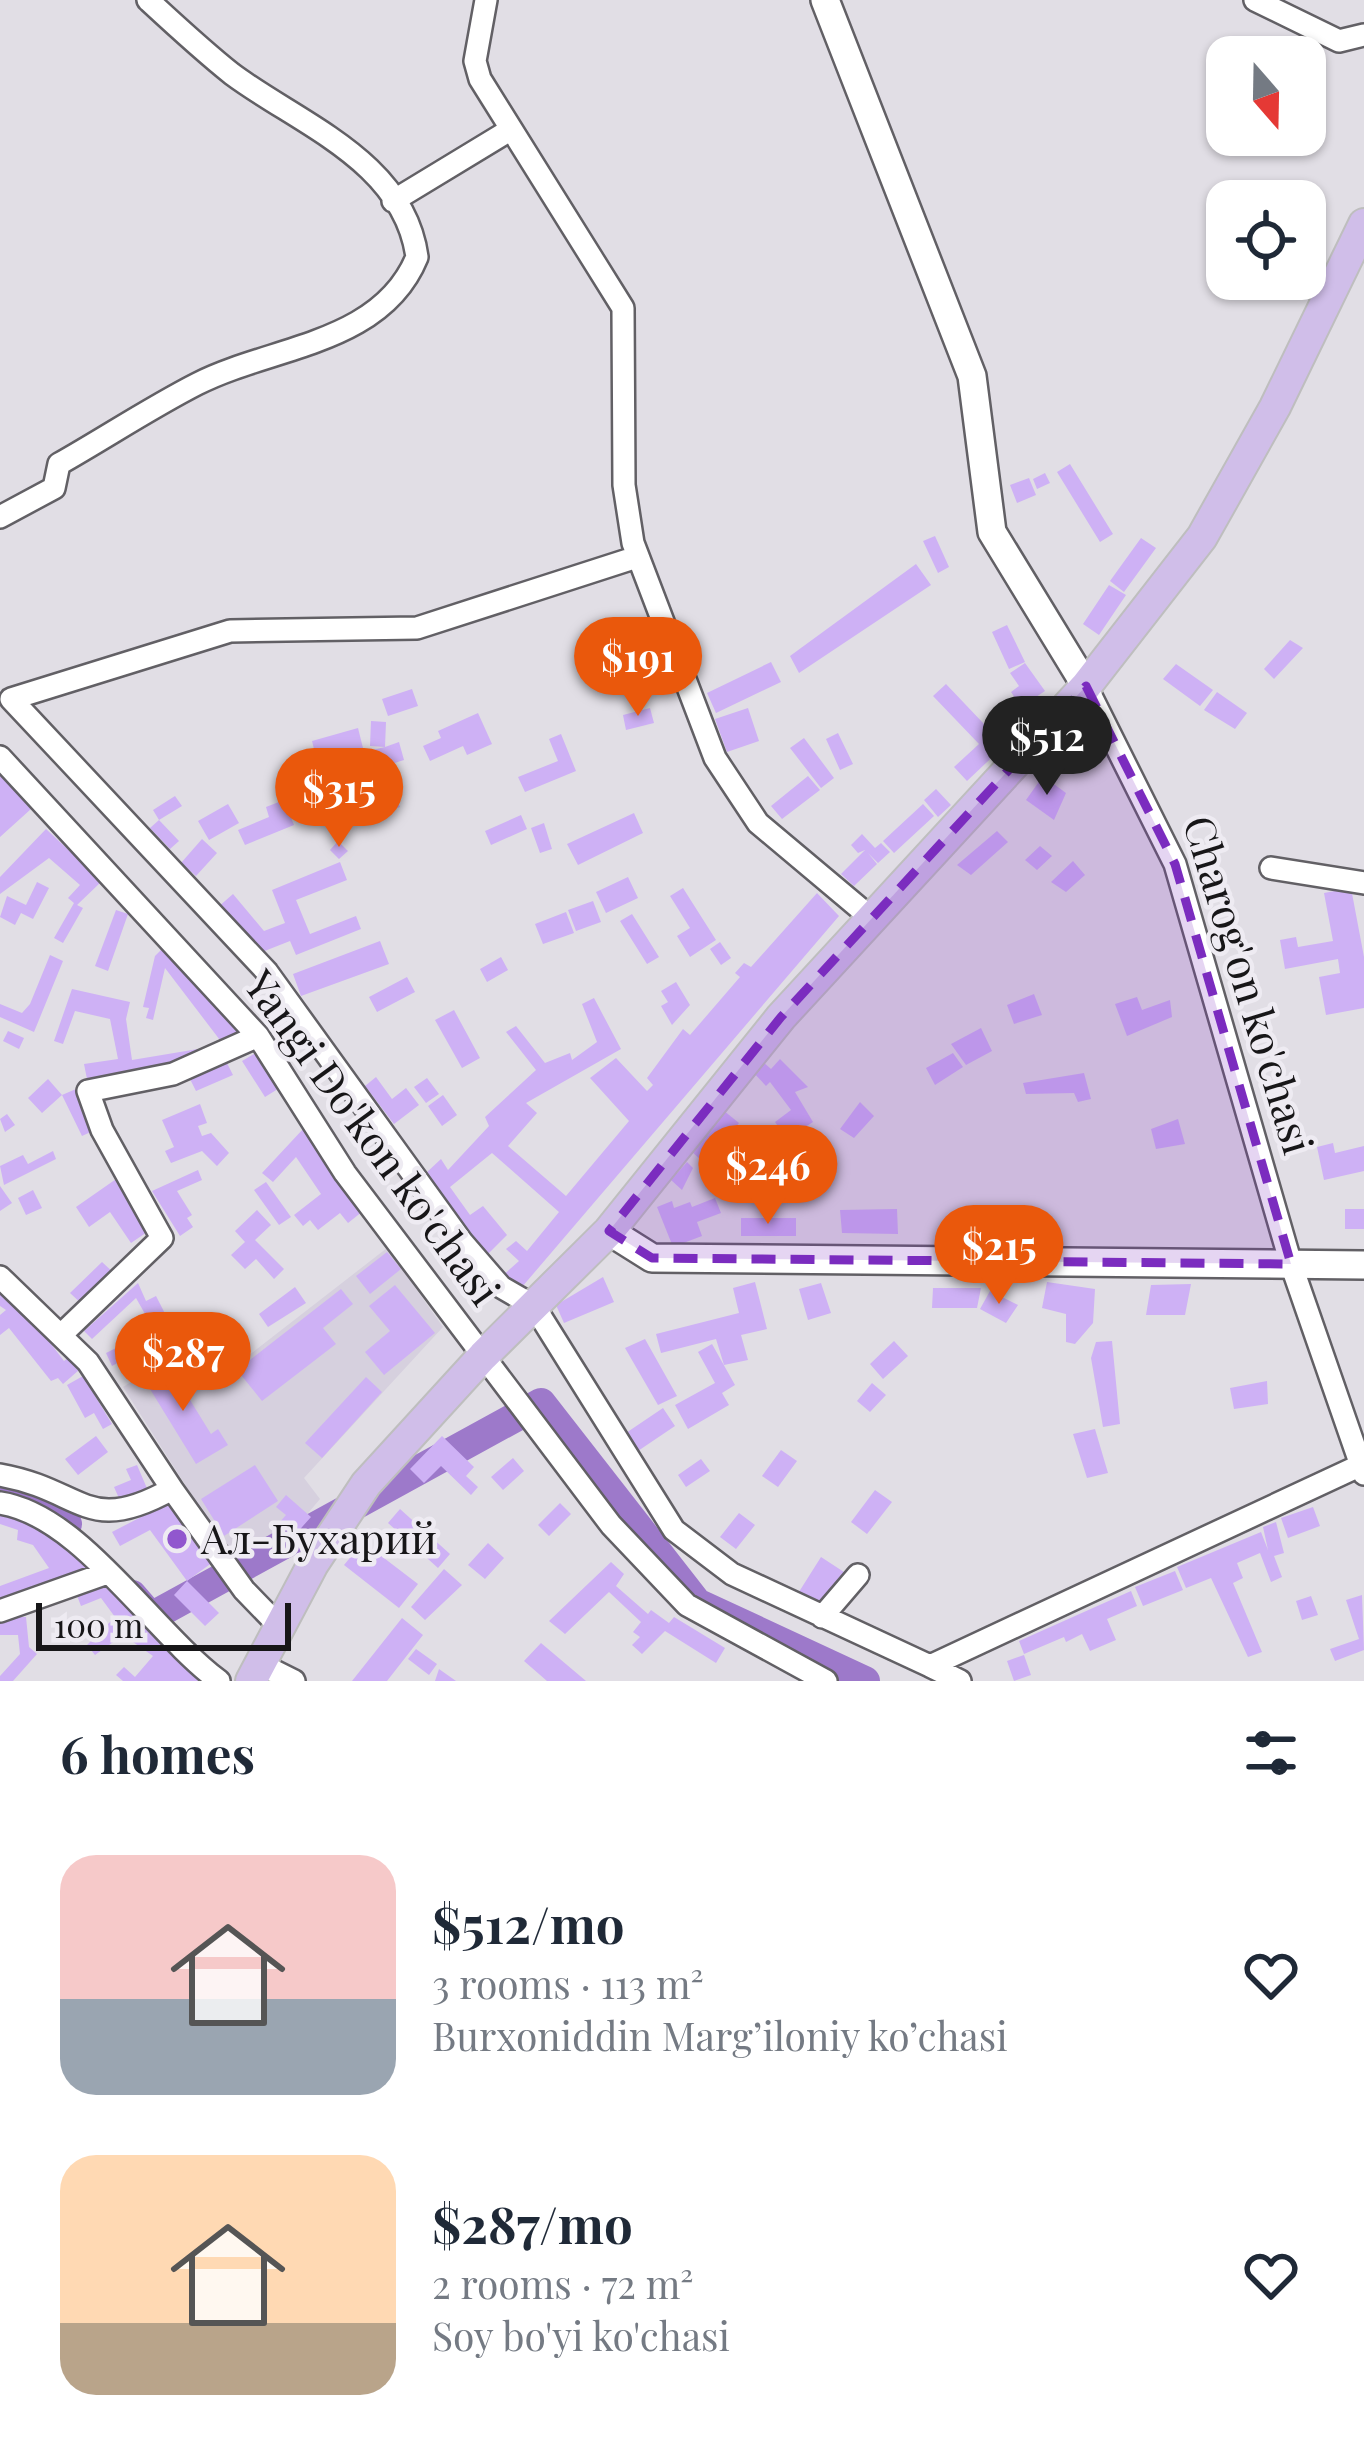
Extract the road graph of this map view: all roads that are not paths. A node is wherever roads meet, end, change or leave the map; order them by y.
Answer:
1 (148, 0) edge
2 (486, 0) edge
3 (825, 0) edge
4 (1255, 0) edge
5 (1364, 35) edge
6 (510, 130) junction
7 (393, 201) junction
8 (1364, 224) edge
9 (0, 517) edge
10 (637, 557) junction
11 (1086, 686) junction
12 (5, 693) edge
13 (0, 758) edge
14 (1271, 868) dead end
15 (1364, 883) edge
16 (870, 917) junction
17 (258, 1036) junction
18 (609, 1232) junction
19 (1291, 1264) junction
20 (1364, 1264) edge
21 (0, 1277) edge
22 (534, 1306) junction
23 (62, 1334) junction
24 (483, 1356) junction
25 (1363, 1469) edge
26 (0, 1475) edge
27 (172, 1490) junction
28 (0, 1503) edge
29 (107, 1573) junction
30 (858, 1575) dead end
31 (0, 1611) edge
32 (822, 1617) junction
33 (278, 1625) junction
34 (930, 1666) junction
35 (255, 1672) edge
36 (219, 1681) edge
37 (294, 1681) edge
38 (826, 1681) edge
39 (960, 1681) edge

1 - 7 street
2 - 6 street
3 - 11 main road, Charog'on ko'chasi
4 - 5 street
6 - 7 street
6 - 10 street
7 - 9 street
8 - 11 main road
10 - 12 street
10 - 16 street
11 - 16 main road
11 - 19 street, Charog'on ko'chasi
12 - 22 street
13 - 17 street, Yangi Do'kon ko'chasi
14 - 15 street
16 - 18 main road
17 - 23 street
17 - 24 street, Yangi Do'kon ko'chasi
18 - 19 main road
18 - 22 main road
19 - 20 main road
19 - 25 street, Charog'on ko'chasi
21 - 23 street
22 - 24 main road
22 - 32 street
23 - 27 street
24 - 33 main road
24 - 38 street, Yangi Do'kon ko'chasi
25 - 34 street
26 - 27 street
27 - 33 street
28 - 29 street
29 - 31 street
29 - 36 street
30 - 32 street
32 - 34 street
33 - 35 main road
34 - 39 street
35 - 37 street

